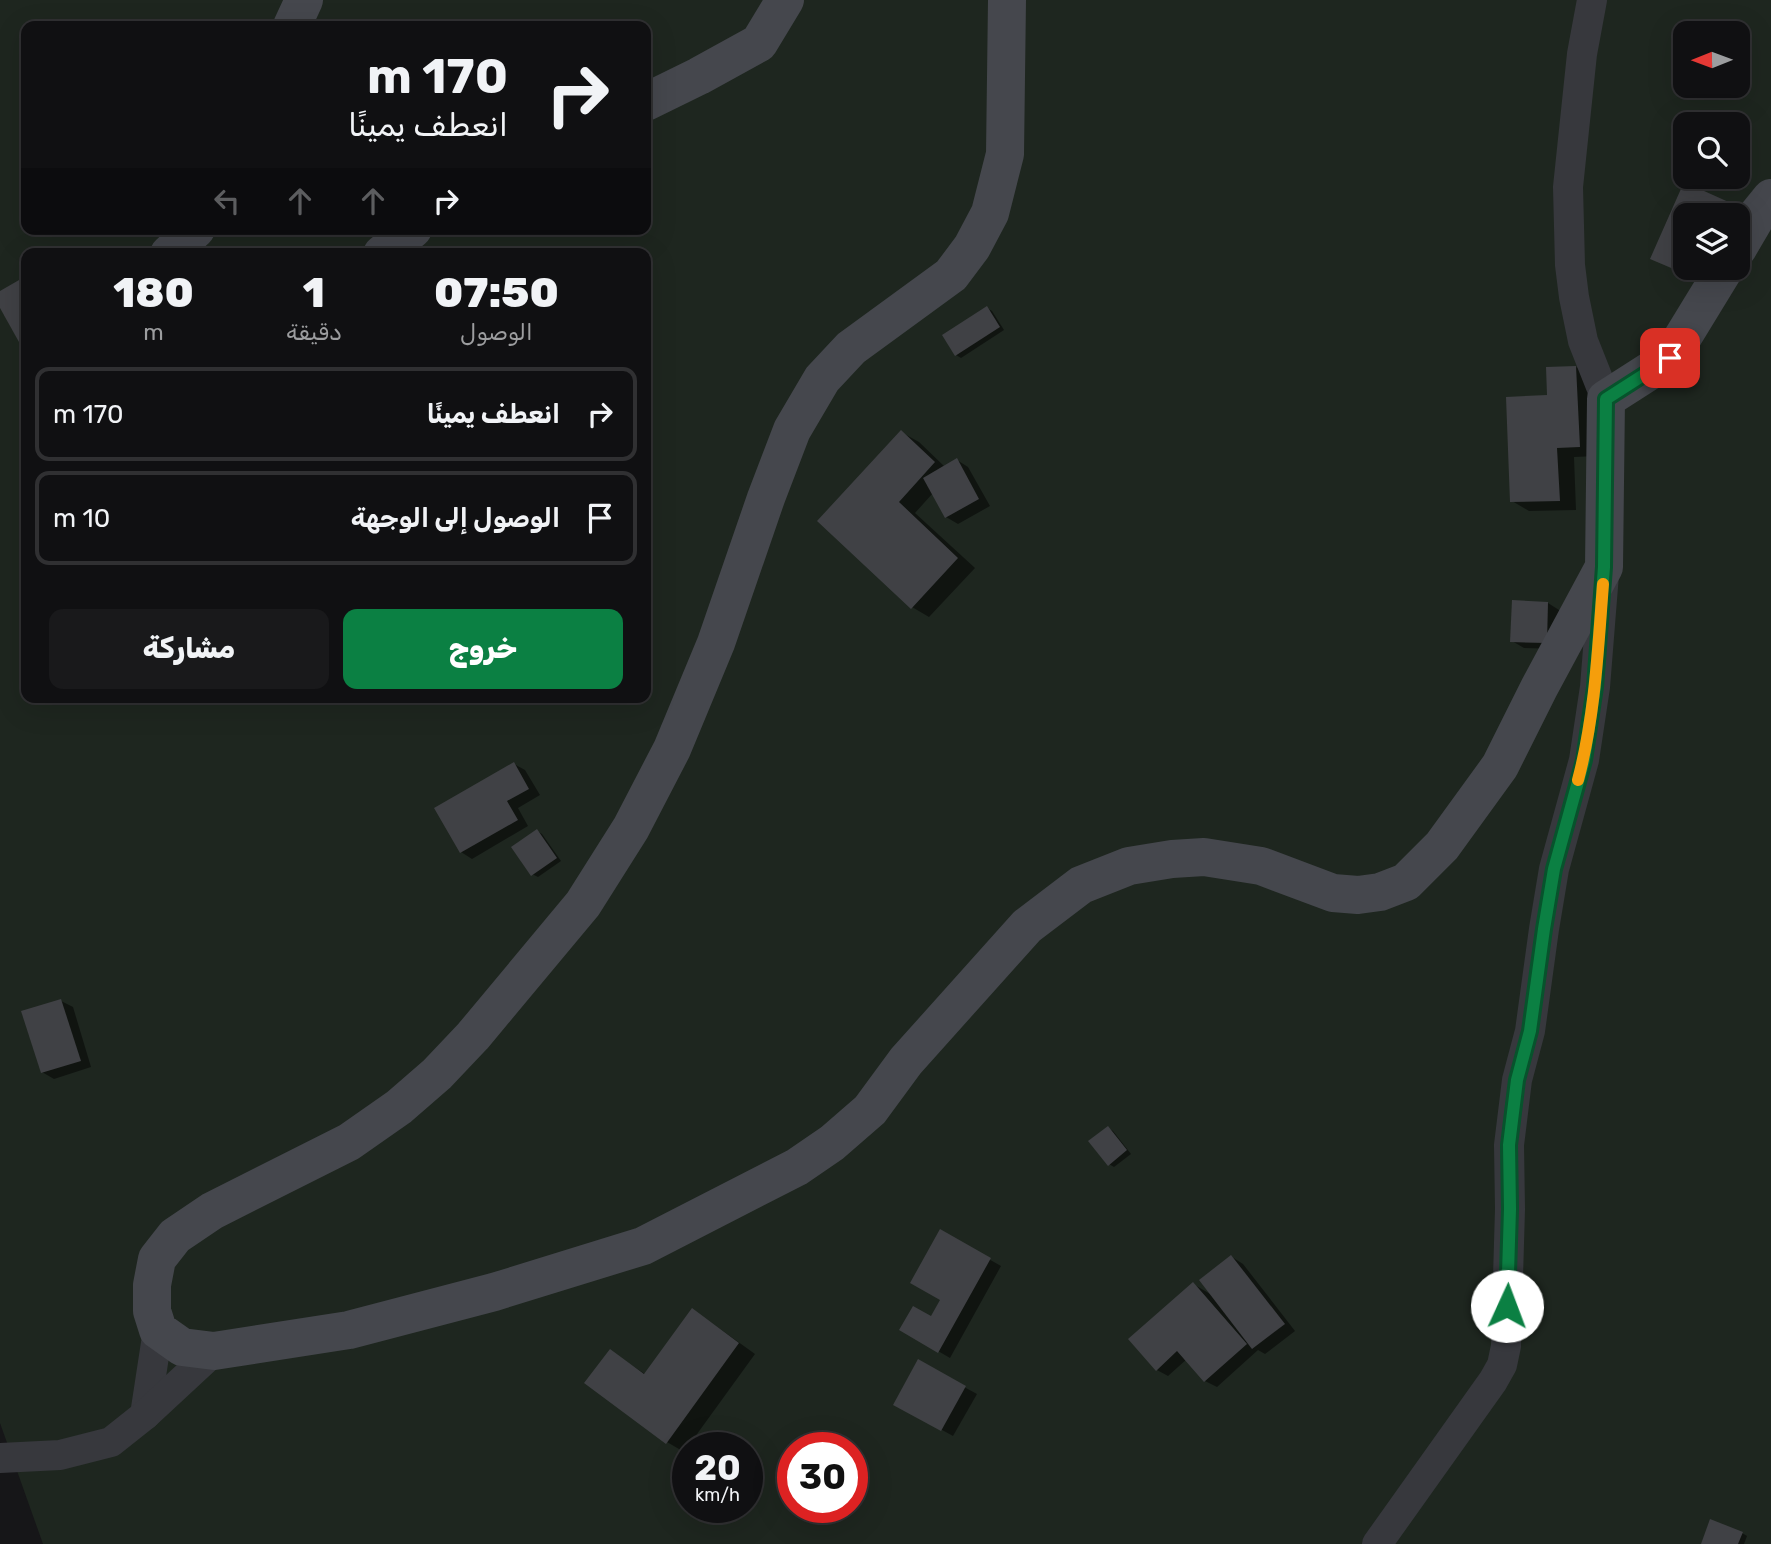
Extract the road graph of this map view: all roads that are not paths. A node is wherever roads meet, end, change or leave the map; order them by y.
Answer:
1 (304, 0) edge
2 (785, 0) edge
3 (1007, 0) edge
4 (1592, 0) edge
5 (294, 21) edge
6 (651, 100) edge
7 (1771, 198) edge
8 (1750, 228) edge
9 (190, 235) edge
10 (405, 235) edge
11 (175, 248) edge
12 (389, 248) edge
13 (1718, 280) edge
14 (1606, 399) junction
15 (1604, 567) junction
16 (158, 1330) junction
17 (214, 1351) junction
18 (145, 1415) junction
19 (0, 1458) edge
20 (1377, 1544) edge

1 - 5 main road
2 - 6 main road
3 - 16 main road
4 - 14 street
7 - 8 main road
9 - 11 main road
10 - 12 main road
13 - 14 main road
14 - 15 main road
15 - 17 main road
15 - 20 street
16 - 17 main road
16 - 18 street
17 - 18 street
18 - 19 street

